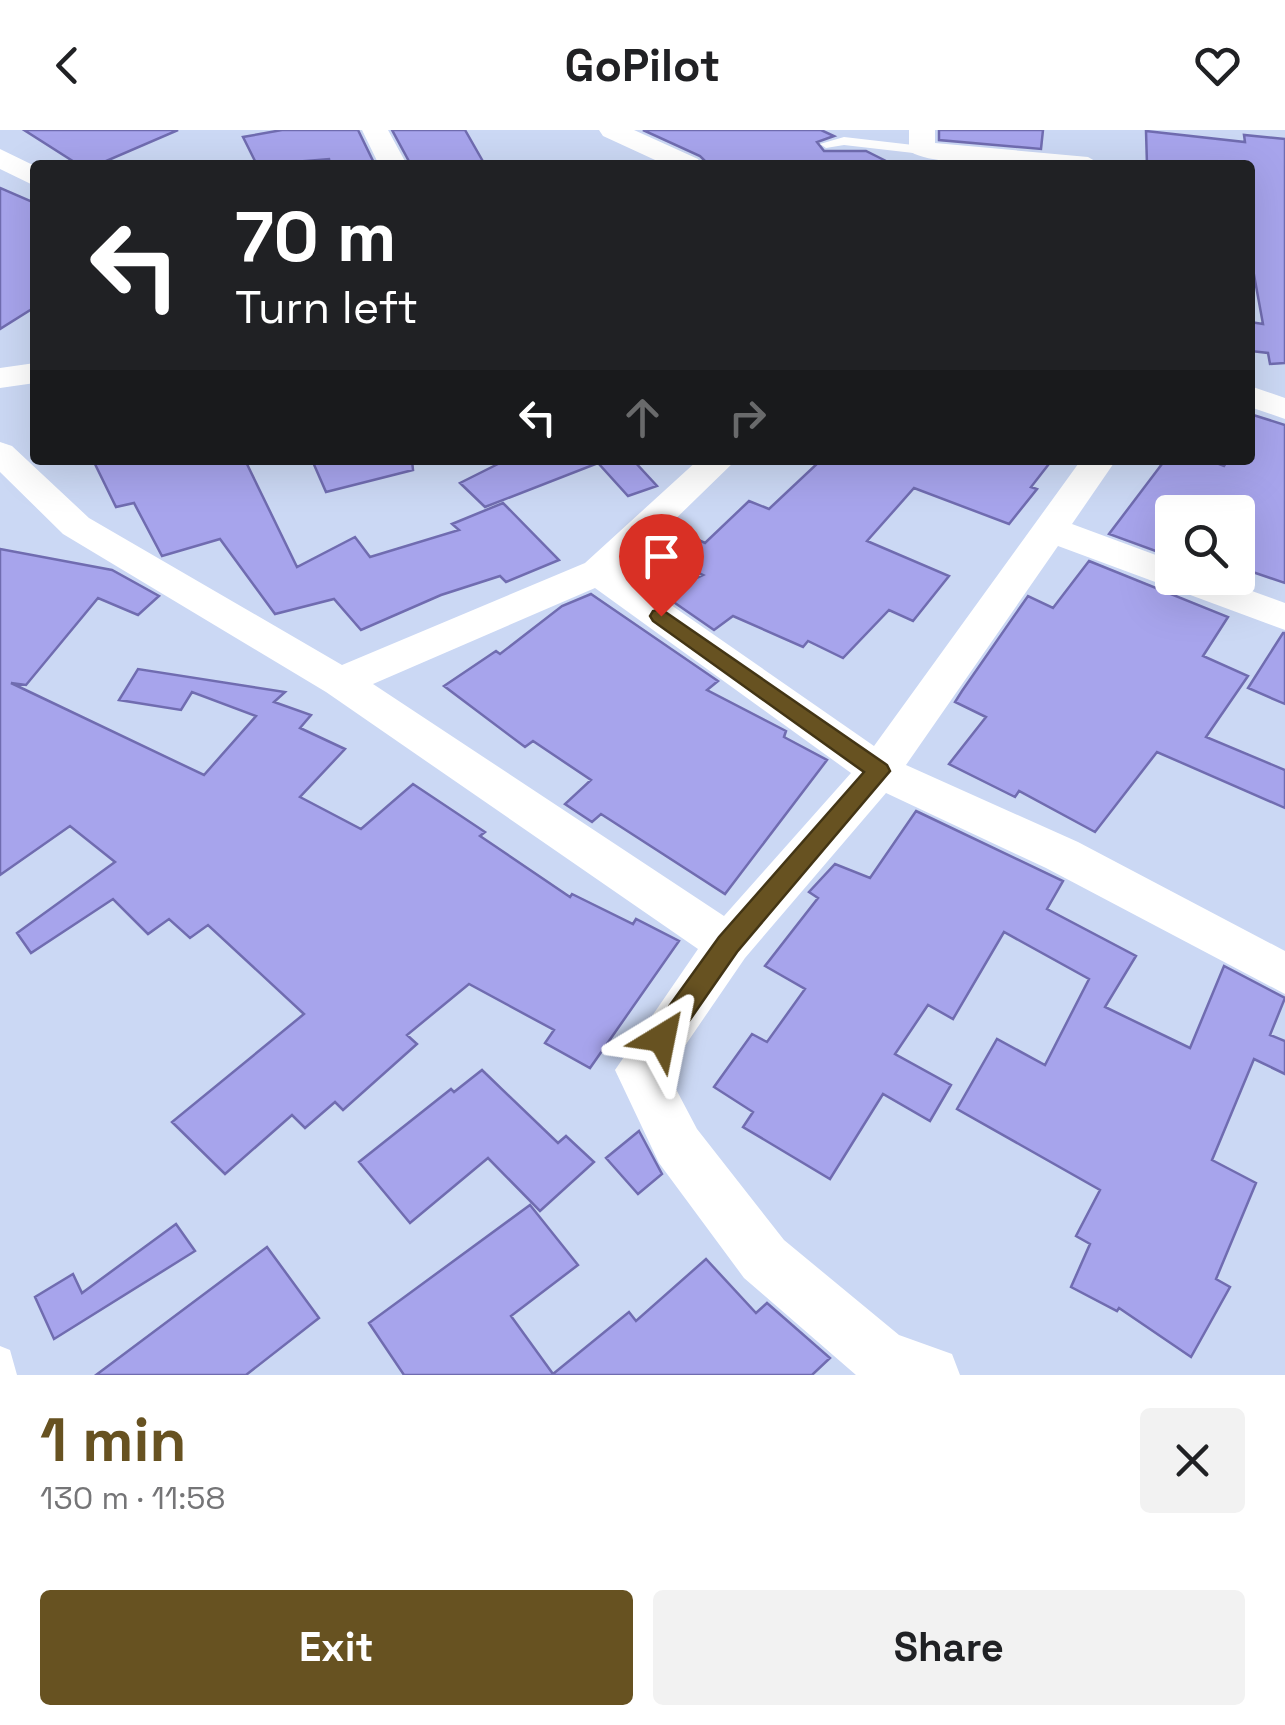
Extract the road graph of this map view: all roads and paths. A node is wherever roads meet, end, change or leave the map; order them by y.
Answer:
1 (375, 130) edge
2 (612, 130) edge
3 (1090, 130) edge
4 (922, 140) edge
5 (826, 144) dead end
6 (0, 157) edge
7 (390, 160) edge
8 (677, 160) edge
9 (1055, 160) edge
10 (1088, 160) edge
11 (30, 175) edge
12 (30, 374) edge
13 (0, 378) edge
14 (1255, 398) edge
15 (1285, 408) edge
16 (0, 454) edge
17 (715, 465) edge
18 (1095, 465) edge
19 (1050, 529) junction
20 (1155, 568) edge
21 (598, 572) junction
22 (1225, 595) edge
23 (1285, 618) edge
24 (340, 682) junction
25 (878, 771) junction
26 (728, 944) junction
27 (1285, 974) edge
28 (0, 1360) edge
29 (896, 1370) edge
30 (2, 1375) edge

1 - 7 street
2 - 8 street
3 - 10 street
4 - 5 lane
4 - 9 street
6 - 11 street
12 - 13 street
14 - 15 street
16 - 24 street
17 - 21 street
18 - 19 street
19 - 20 street
19 - 25 street
21 - 24 street
21 - 25 street
22 - 23 street
24 - 26 street
25 - 26 street
25 - 27 street
26 - 29 street
28 - 30 lane

